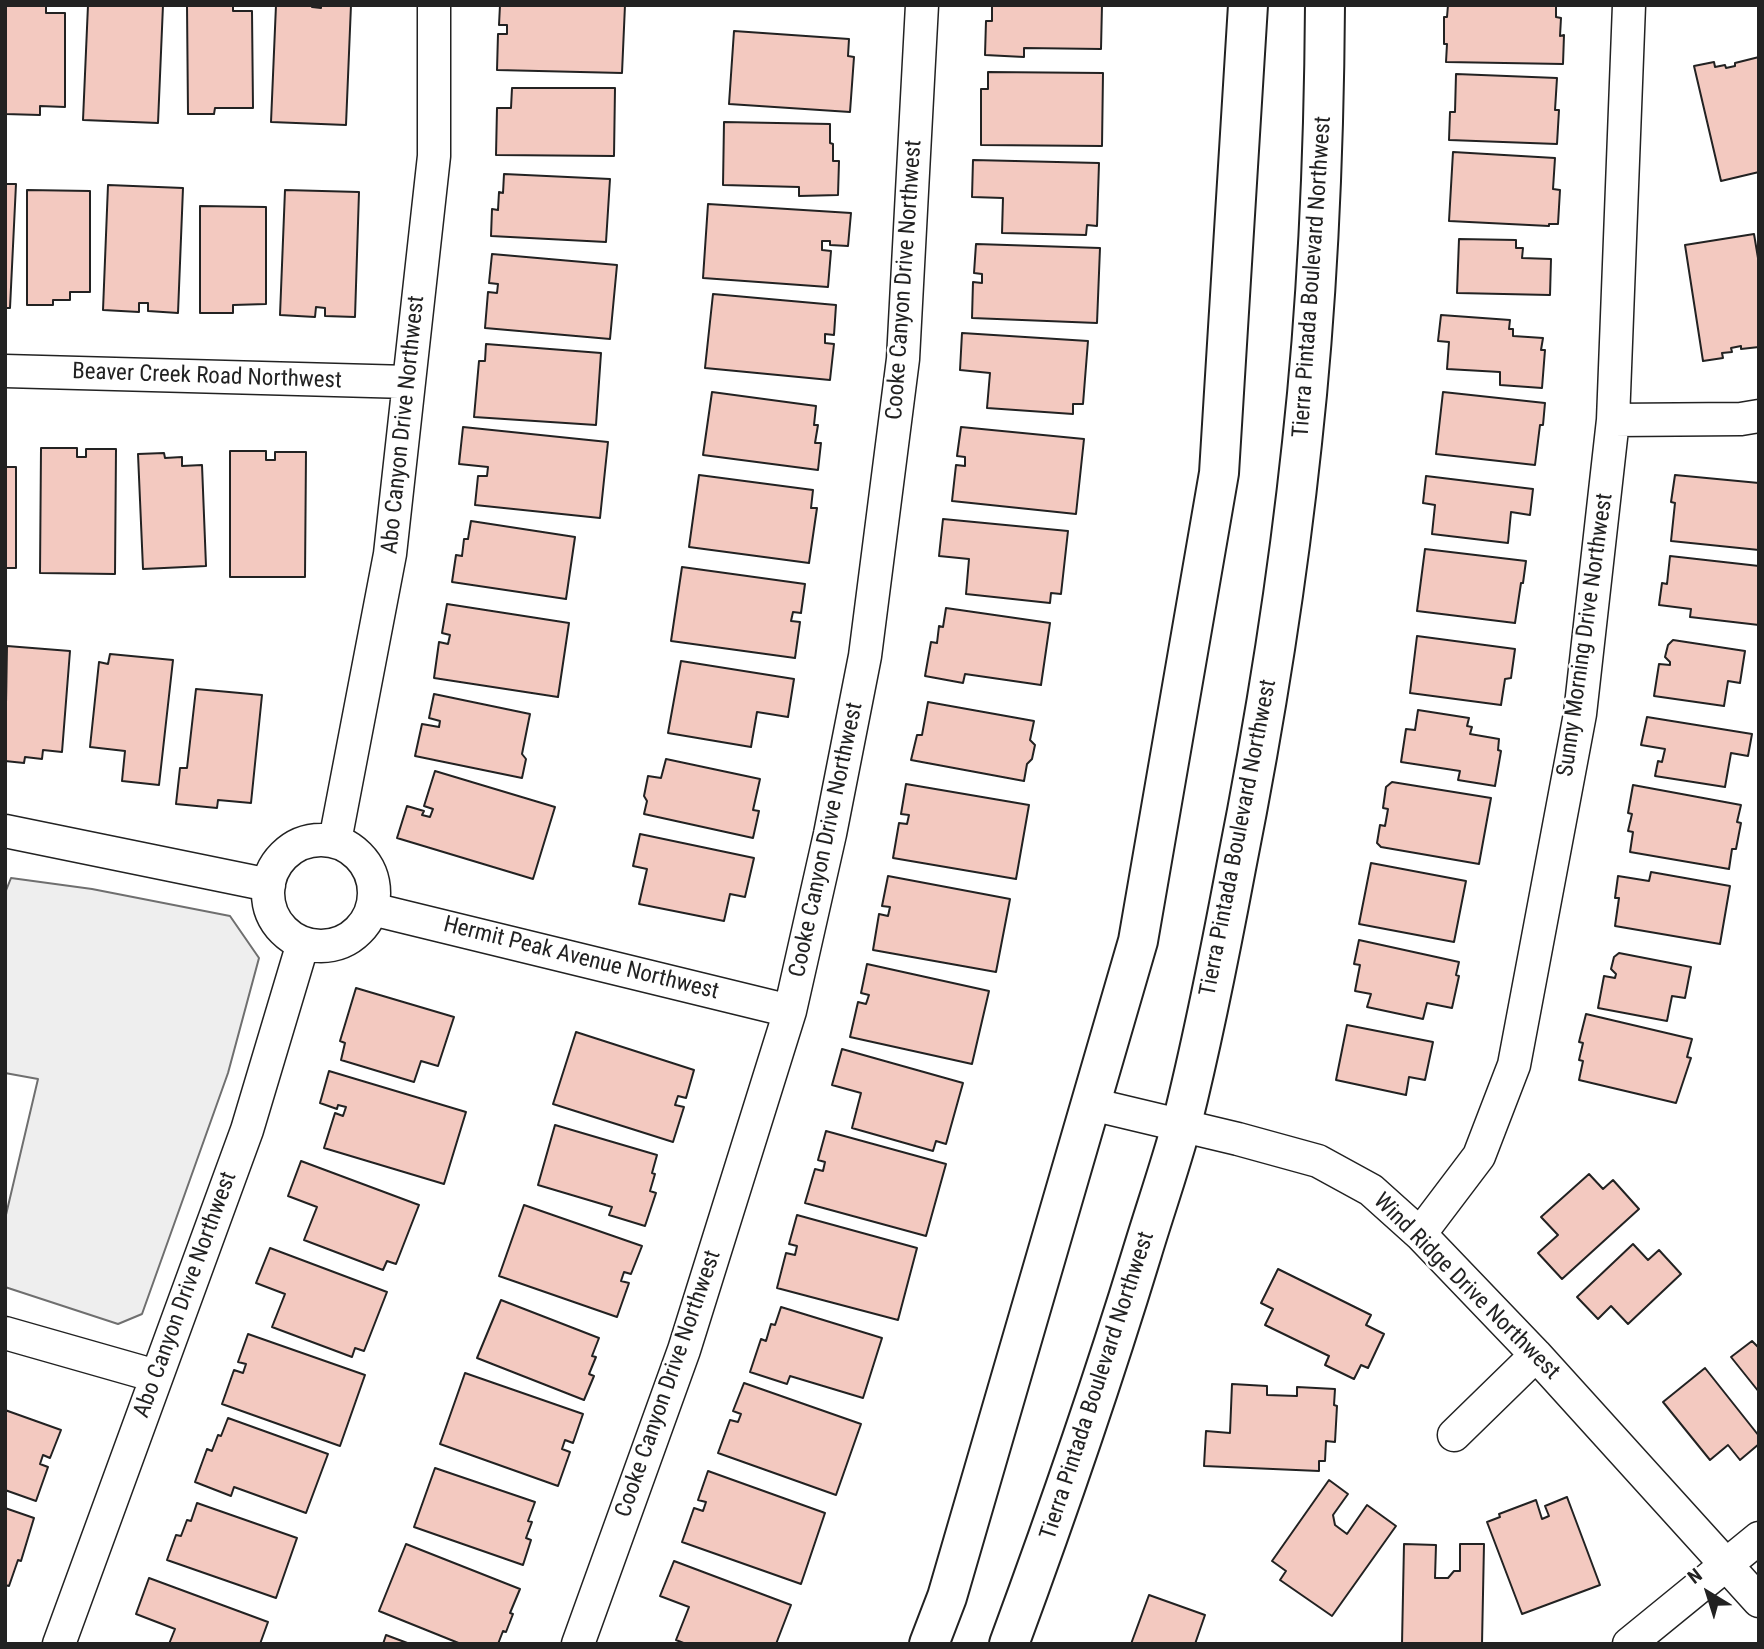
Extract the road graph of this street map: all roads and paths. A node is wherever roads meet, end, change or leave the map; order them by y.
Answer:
1 (434, 5) edge
2 (922, 5) edge
3 (1248, 5) edge
4 (1325, 5) edge
5 (1629, 5) edge
6 (5, 371) edge
7 (408, 382) junction
8 (1759, 416) edge
9 (1613, 420) junction
10 (5, 831) edge
11 (335, 841) junction
12 (269, 885) junction
13 (372, 909) junction
14 (303, 943) junction
15 (790, 1010) junction
16 (1091, 1104) junction
17 (1181, 1125) junction
18 (1420, 1234) junction
19 (5, 1333) edge
20 (1536, 1355) junction
21 (156, 1376) junction
22 (1454, 1436) dead end
23 (1759, 1538) edge
24 (1724, 1565) junction
25 (1759, 1601) edge
26 (59, 1644) edge
27 (578, 1644) edge
28 (929, 1644) edge
29 (1009, 1644) edge
30 (1629, 1644) edge

1 - 7 street, Abo Canyon Drive Northwest
2 - 15 street, Cooke Canyon Drive Northwest
3 - 16 main road
4 - 17 main road, Tierra Pintada Boulevard Northwest
5 - 9 street, Sunny Morning Drive Northwest
6 - 7 street, Beaver Creek Road Northwest
7 - 11 street, Abo Canyon Drive Northwest
8 - 9 street
9 - 18 street, Sunny Morning Drive Northwest
10 - 12 street
11 - 12 street
11 - 13 street
12 - 14 street
13 - 14 street
13 - 15 street, Hermit Peak Avenue Northwest
14 - 21 street, Abo Canyon Drive Northwest
15 - 27 street, Cooke Canyon Drive Northwest
16 - 17 street, Wind Ridge Drive Northwest
16 - 28 main road
17 - 18 street, Wind Ridge Drive Northwest
17 - 29 main road, Tierra Pintada Boulevard Northwest
18 - 20 street, Wind Ridge Drive Northwest
19 - 21 street
20 - 22 street
20 - 24 street, Wind Ridge Drive Northwest
21 - 26 street, Abo Canyon Drive Northwest
23 - 24 street
24 - 25 street, Wind Ridge Drive Northwest
24 - 30 street

